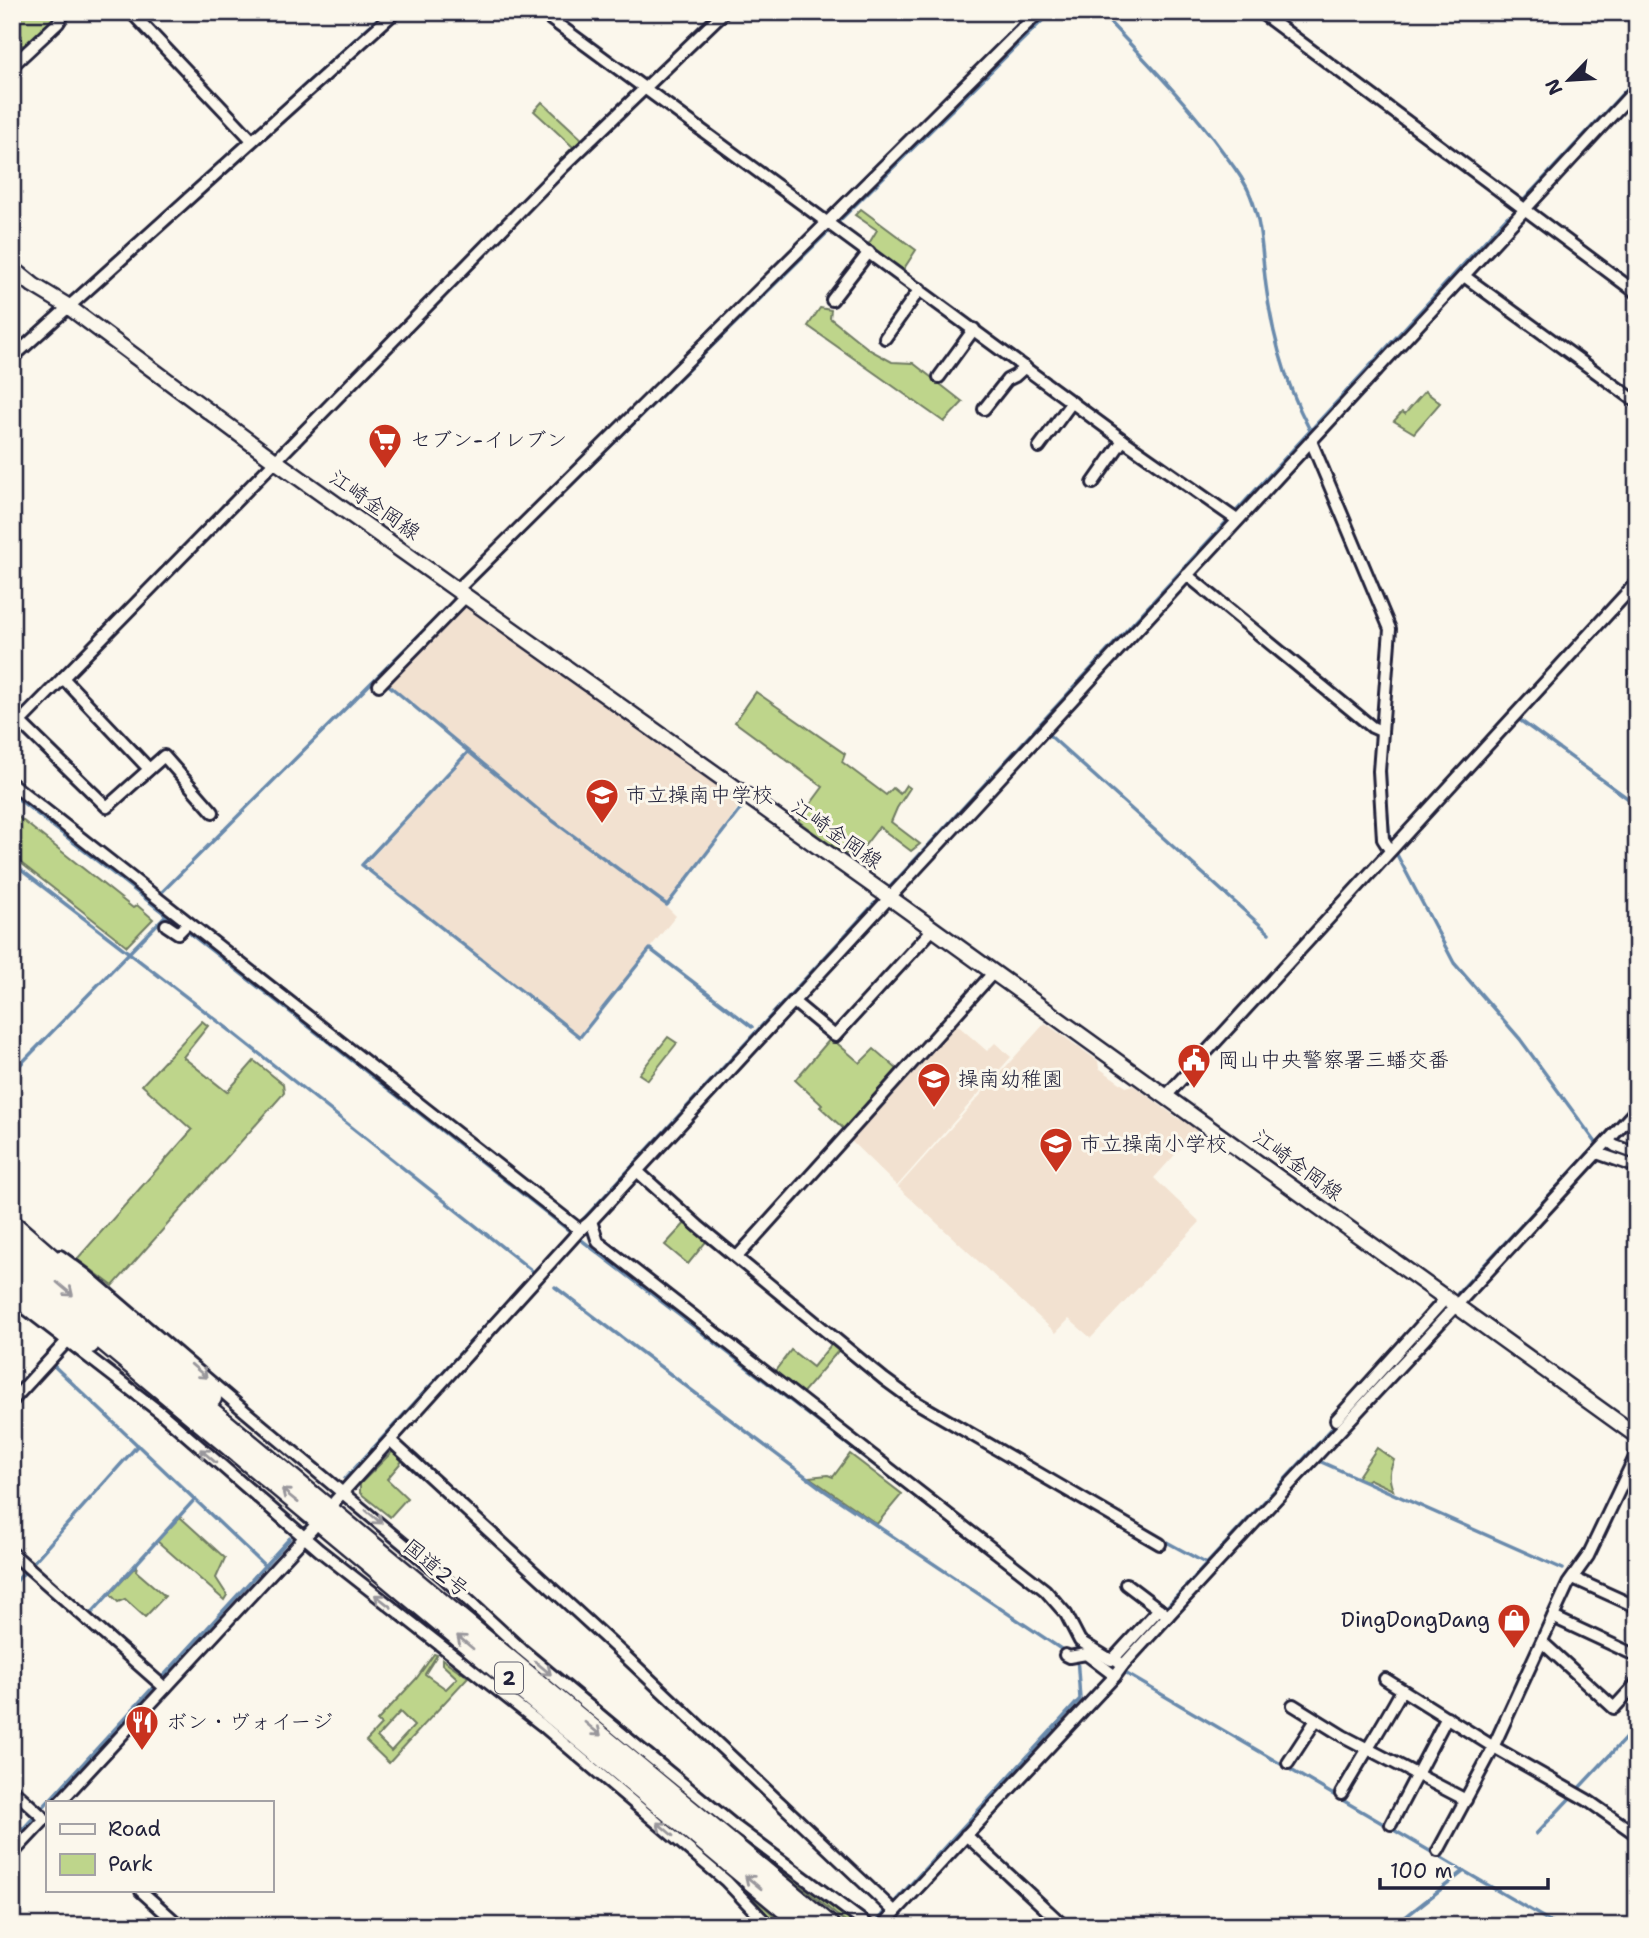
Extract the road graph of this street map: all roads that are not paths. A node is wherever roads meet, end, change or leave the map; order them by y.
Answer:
1 (65, 12) edge
2 (131, 12) edge
3 (395, 12) edge
4 (541, 12) edge
5 (724, 12) edge
6 (1039, 12) edge
7 (1260, 12) edge
8 (12, 66) edge
9 (644, 88) junction
10 (1637, 88) edge
11 (249, 137) junction
12 (1525, 210) junction
13 (832, 224) junction
14 (869, 252) junction
15 (12, 268) edge
16 (1464, 276) junction
17 (919, 289) junction
18 (1637, 293) edge
19 (832, 300) dead end
20 (66, 305) junction
21 (974, 329) junction
22 (885, 338) dead end
23 (12, 358) edge
24 (1024, 367) junction
25 (939, 377) dead end
26 (1072, 402) junction
27 (1637, 402) edge
28 (984, 409) dead end
29 (1313, 438) junction
30 (1123, 440) junction
31 (1039, 447) dead end
32 (274, 460) junction
33 (1093, 483) dead end
34 (1234, 518) junction
35 (1187, 575) junction
36 (1637, 583) edge
37 (462, 592) junction
38 (63, 678) junction
39 (379, 685) dead end
40 (16, 726) edge
41 (1381, 731) junction
42 (149, 769) junction
43 (12, 784) edge
44 (213, 812) dead end
45 (1392, 848) junction
46 (891, 898) junction
47 (166, 925) dead end
48 (184, 927) junction
49 (933, 929) junction
50 (993, 973) junction
51 (794, 1002) junction
52 (1166, 1096) junction
53 (1637, 1109) edge
54 (1602, 1147) junction
55 (1637, 1154) edge
56 (1637, 1167) edge
57 (636, 1171) junction
58 (12, 1223) edge
59 (581, 1229) junction
60 (12, 1246) edge
61 (737, 1257) junction
62 (12, 1265) edge
63 (12, 1284) edge
64 (12, 1298) edge
65 (1452, 1301) junction
66 (68, 1340) junction
67 (12, 1401) edge
68 (1336, 1420) dead end
69 (212, 1432) junction
70 (1637, 1436) edge
71 (391, 1441) junction
72 (1637, 1453) edge
73 (277, 1466) junction
74 (345, 1493) junction
75 (335, 1502) dead end
76 (313, 1528) dead end
77 (304, 1537) junction
78 (1160, 1544) dead end
79 (12, 1553) edge
80 (1573, 1578) junction
81 (1126, 1584) dead end
82 (1637, 1607) edge
83 (1163, 1612) junction
84 (1553, 1617) junction
85 (1542, 1642) junction
86 (1073, 1656) dead end
87 (1637, 1656) edge
88 (1118, 1666) junction
89 (1385, 1679) dead end
90 (1637, 1683) edge
91 (160, 1684) junction
92 (1402, 1690) junction
93 (1293, 1705) dead end
94 (1447, 1717) junction
95 (1316, 1720) junction
96 (1492, 1746) junction
97 (1368, 1748) junction
98 (1288, 1763) dead end
99 (1417, 1774) junction
100 (12, 1789) edge
101 (1340, 1794) dead end
102 (1465, 1800) junction
103 (61, 1801) edge
104 (42, 1815) edge
105 (1391, 1824) dead end
106 (966, 1835) junction
107 (1637, 1835) edge
108 (1438, 1851) dead end
109 (12, 1854) edge
110 (142, 1892) edge
111 (892, 1909) junction
112 (829, 1924) edge
113 (180, 1926) edge
114 (769, 1926) edge
115 (805, 1926) edge
116 (869, 1926) edge
117 (883, 1926) edge
118 (1064, 1926) edge

1 - 8 street
2 - 11 street
3 - 11 street
4 - 9 street
5 - 9 street
6 - 13 street
7 - 12 street
9 - 13 street
9 - 32 street
10 - 12 street
11 - 20 street
12 - 16 street
12 - 18 street
13 - 14 street
13 - 37 street
14 - 17 street
14 - 19 street
15 - 20 main road, 江崎金岡線
16 - 27 street
16 - 29 street
17 - 21 street
17 - 22 street
20 - 23 street
20 - 32 main road, 江崎金岡線
21 - 24 street
21 - 25 street
24 - 26 street
24 - 28 street
26 - 30 street
26 - 31 street
29 - 34 street
29 - 41 street
30 - 33 street
30 - 34 street
32 - 37 main road, 江崎金岡線
32 - 38 street
34 - 35 street
35 - 41 street
35 - 46 street
36 - 45 street
37 - 39 street
37 - 46 main road, 江崎金岡線
38 - 40 street
38 - 42 street
40 - 42 street
41 - 45 street
42 - 44 street
43 - 48 street
45 - 52 street
46 - 49 main road, 江崎金岡線
46 - 51 street
47 - 48 street
48 - 59 street
49 - 50 main road, 江崎金岡線
49 - 51 street
50 - 52 main road, 江崎金岡線
50 - 61 street
51 - 57 street
52 - 65 main road, 江崎金岡線
53 - 54 street
54 - 55 street
54 - 56 street
54 - 65 street
57 - 59 street
57 - 61 street
58 - 73 highway
58 -> 74 street
59 - 71 street
59 - 88 street
60 -> 73 highway, 国道2号 / 2
61 - 78 street
62 - 69 highway, 国道2号 / 2
63 - 69 highway
64 - 66 street
65 - 68 street
65 - 70 main road, 江崎金岡線
65 - 83 street
66 - 67 street
77 -> 66 street
115 -> 69 highway, 国道2号 / 2
71 - 74 street
71 - 111 street
72 - 80 street
73 -> 112 highway, 国道2号 / 2
74 - 75 street
74 -> 116 street
76 - 77 street
77 - 91 street
114 -> 77 street
79 - 91 street
80 - 82 street
80 - 84 street
81 - 83 street
83 - 88 street
84 - 85 street
84 - 87 street
85 - 90 street
85 - 96 street
86 - 88 street
88 - 106 street
89 - 92 street
91 - 103 street
92 - 94 street
92 - 97 street
93 - 95 street
94 - 96 street
94 - 99 street
95 - 97 street
95 - 98 street
96 - 102 street
96 - 107 street
97 - 99 street
97 - 101 street
99 - 102 street
99 - 105 street
100 - 104 street
102 - 108 street
104 - 109 street
106 - 111 street
106 - 118 street
110 - 113 street
111 - 117 street

